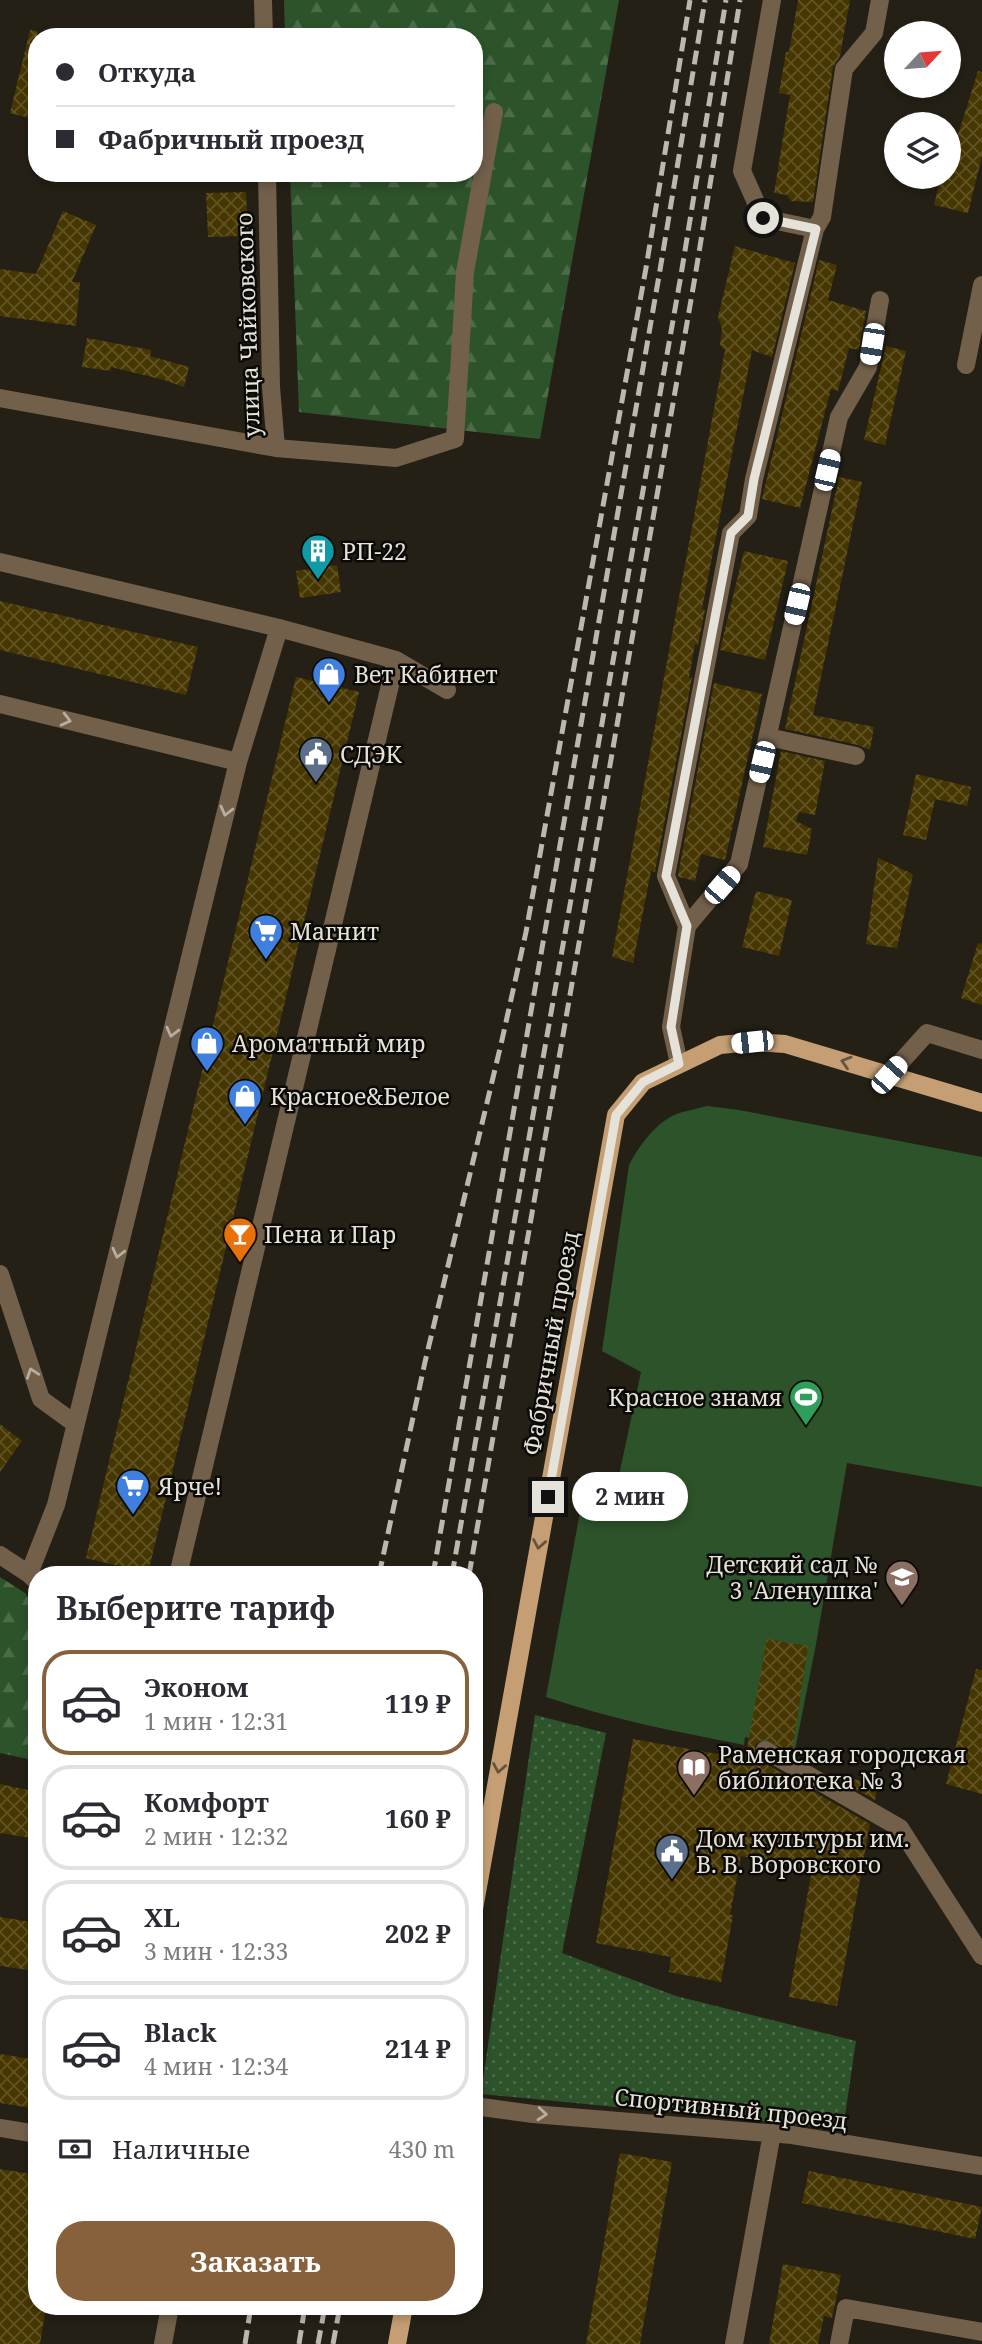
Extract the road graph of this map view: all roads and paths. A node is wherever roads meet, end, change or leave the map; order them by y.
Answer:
1 (263, 0) edge
2 (772, 0) edge
3 (880, 0) edge
4 (264, 28) edge
5 (494, 112) dead end
6 (483, 173) edge
7 (267, 182) edge
8 (481, 182) edge
9 (816, 229) junction
10 (982, 285) edge
11 (880, 300) dead end
12 (966, 365) dead end
13 (0, 398) edge
14 (276, 448) junction
15 (0, 562) edge
16 (279, 628) junction
17 (396, 660) junction
18 (447, 690) dead end
19 (0, 704) edge
20 (768, 737) junction
21 (856, 756) dead end
22 (238, 762) junction
23 (687, 926) junction
24 (982, 1050) edge
25 (679, 1064) junction
26 (889, 1075) junction
27 (982, 1103) edge
28 (0, 1274) edge
29 (75, 1423) junction
30 (0, 1555) edge
31 (37, 1566) edge
32 (180, 1566) edge
33 (28, 1575) edge
34 (765, 1750) dead end
35 (483, 1859) edge
36 (982, 1956) edge
37 (483, 2107) edge
38 (0, 2128) edge
39 (28, 2133) edge
40 (772, 2133) junction
41 (982, 2166) edge
42 (168, 2315) edge
43 (402, 2315) edge
44 (982, 2332) edge
45 (163, 2344) edge
46 (397, 2344) edge
47 (734, 2344) edge
48 (839, 2344) edge

1 - 4 street
2 - 9 street
3 - 9 street
5 - 6 street
7 - 14 street, улица Чайковского
8 - 14 street
9 - 23 street
10 - 12 street
11 - 20 street
13 - 14 street, улица Чайковского
15 - 16 street
16 - 17 street
16 - 22 street
17 - 18 street
17 - 32 street
19 -> 22 street
20 - 21 street
20 - 23 street
22 -> 29 street
23 - 25 street
24 - 26 street
26 -> 25 main road
25 -> 35 main road, Фабричный проезд
26 - 27 main road
29 -> 28 street
29 - 31 street
30 - 33 street
34 - 36 street
37 -> 40 street, Спортивный проезд
38 - 39 street
40 - 41 street, Спортивный проезд
40 - 47 street
42 - 45 street
43 - 46 main road
44 - 48 street

